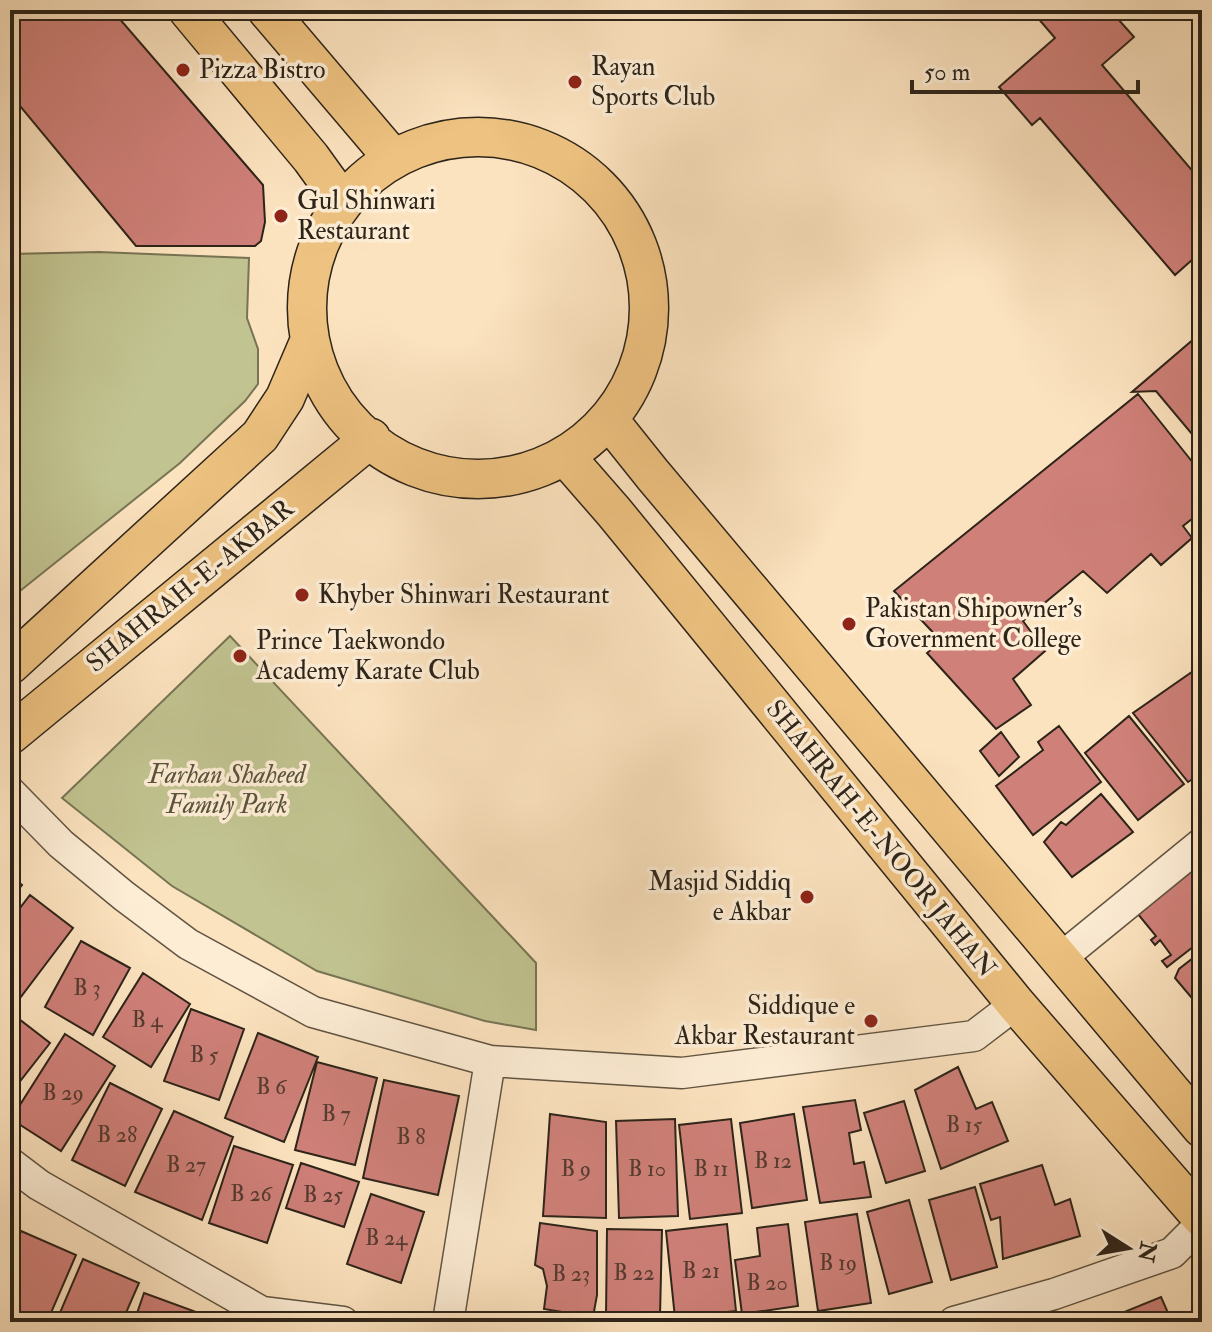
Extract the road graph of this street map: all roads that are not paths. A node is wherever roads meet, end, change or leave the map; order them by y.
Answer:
1 (188, 10) edge
2 (267, 10) edge
3 (392, 157) junction
4 (342, 201) junction
5 (309, 342) junction
6 (609, 420) junction
7 (371, 438) junction
8 (566, 457) junction
9 (10, 665) edge
10 (10, 735) edge
11 (10, 792) edge
12 (1202, 843) edge
13 (1061, 958) junction
14 (1016, 1004) junction
15 (490, 1061) junction
16 (1202, 1128) edge
17 (10, 1163) edge
18 (1202, 1220) edge
19 (343, 1322) edge
20 (448, 1322) edge
21 (954, 1322) edge

1 - 4 main road
2 - 3 main road
3 - 4 main road
3 - 6 main road
4 - 5 main road
5 - 7 main road
5 - 9 main road
6 - 8 main road
6 - 13 main road
7 - 8 main road
7 - 10 main road, SHAHRAH-E-AKBAR
8 - 14 main road, SHAHRAH-E-NOOR JAHAN
11 - 15 street
12 - 13 street
13 - 16 main road
14 - 15 street
14 - 18 main road, SHAHRAH-E-NOOR JAHAN
15 - 20 street
17 - 19 street
18 - 21 street

